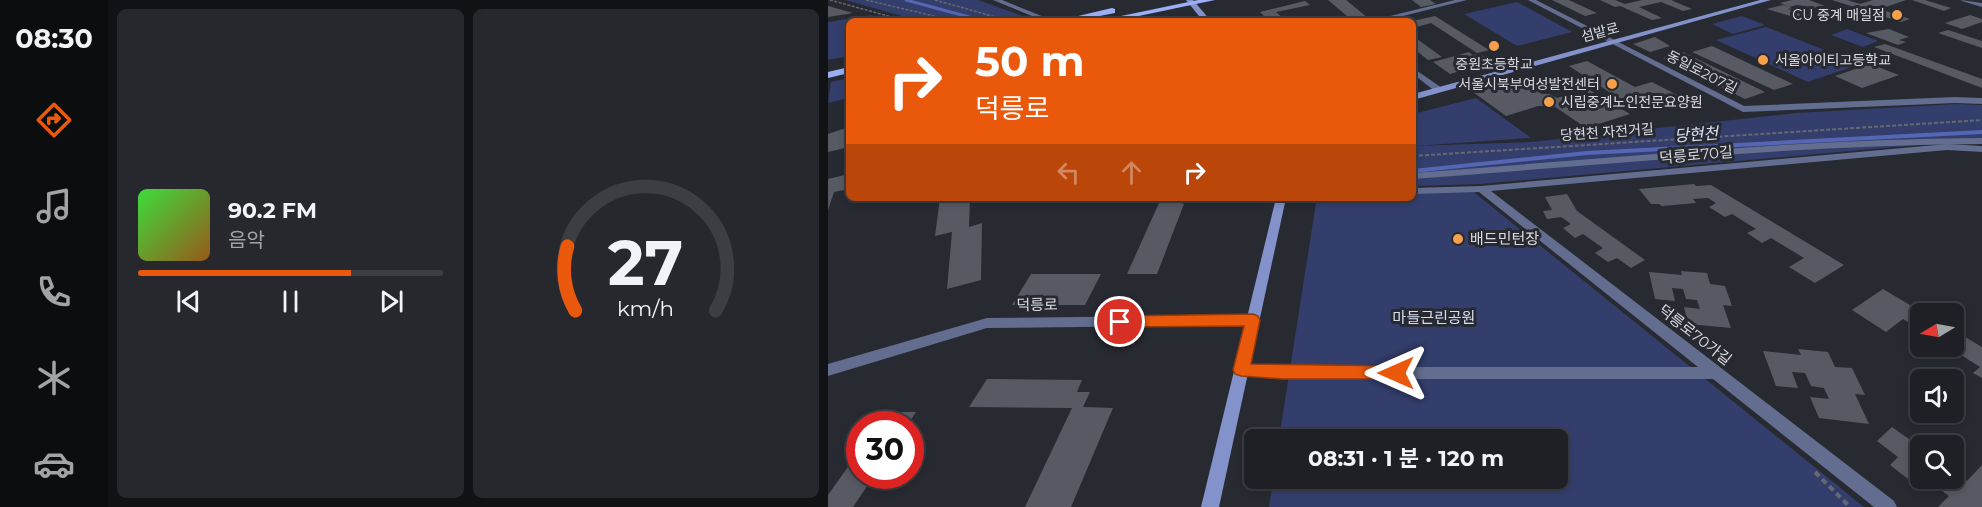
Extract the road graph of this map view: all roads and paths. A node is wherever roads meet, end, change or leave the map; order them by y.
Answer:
1 (830, 0) edge
2 (866, 0) edge
3 (935, 0) edge
4 (996, 0) edge
5 (1168, 0) edge
6 (1211, 0) edge
7 (1464, 0) edge
8 (1531, 0) edge
9 (1768, 0) edge
10 (1964, 0) edge
11 (1191, 2) edge
12 (1982, 5) edge
13 (990, 15) junction
14 (941, 17) joint
15 (895, 18) edge
16 (944, 18) edge
17 (983, 18) edge
18 (1000, 18) edge
19 (1042, 18) edge
20 (1076, 18) edge
21 (1115, 18) edge
22 (1204, 18) edge
23 (1387, 18) edge
24 (1614, 42) junction
25 (846, 64) edge
26 (828, 67) edge
27 (846, 71) edge
28 (1416, 72) edge
29 (828, 75) edge
30 (1438, 90) junction
31 (1416, 96) edge
32 (1982, 101) edge
33 (1982, 120) edge
34 (1982, 141) edge
35 (1982, 149) edge
36 (1416, 156) edge
37 (1416, 176) edge
38 (1481, 189) junction
39 (1416, 191) edge
40 (1280, 201) edge
41 (1253, 320) junction
42 (828, 370) edge
43 (1241, 370) junction
44 (1716, 373) junction
45 (1210, 507) edge
46 (1888, 507) edge

1 - 15 path
2 - 14 path
3 - 13 path
4 - 19 street
5 - 20 main road
6 - 11 main road
7 - 23 street
8 - 24 street, 동일로207길
9 - 24 main road, 섬밭로
10 - 12 street
11 - 21 main road
11 - 22 main road
13 - 17 path
13 - 18 path
14 - 16 path
24 - 30 main road, 섬밭로
24 - 32 street, 동일로207길
25 - 26 main road
27 - 29 main road
28 - 30 street
30 - 31 main road, 섬밭로
33 - 36 path, 당현천 자전거길
34 - 37 street
35 - 38 street, 덕릉로70길
38 - 39 street, 덕릉로70길
38 - 44 street, 덕릉로70가길
40 - 41 main road
41 - 42 street, 덕릉로
41 - 43 main road
43 - 44 street
43 - 45 main road
44 - 46 street, 덕릉로70가길

